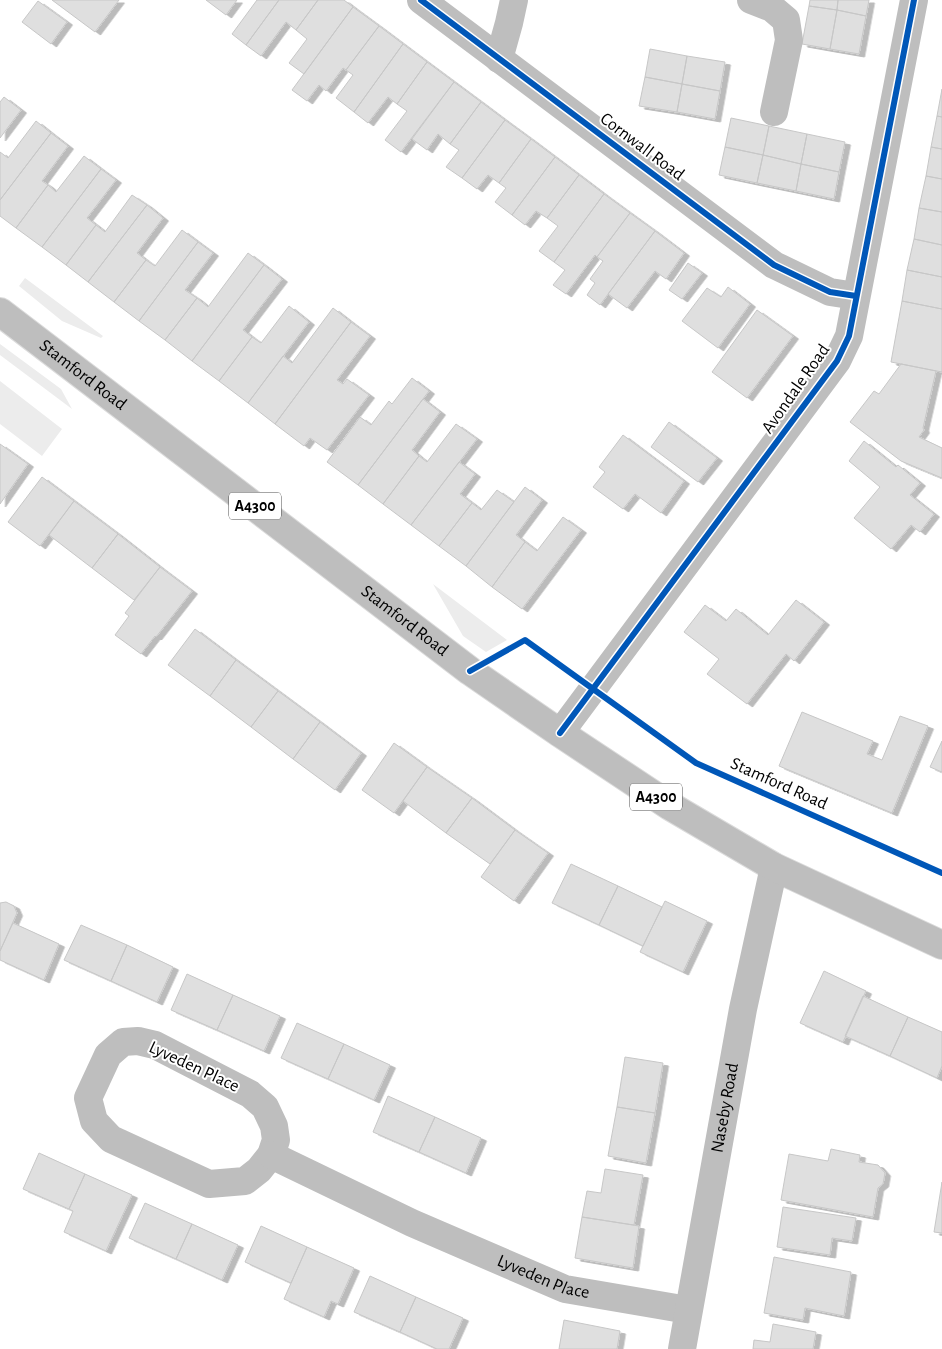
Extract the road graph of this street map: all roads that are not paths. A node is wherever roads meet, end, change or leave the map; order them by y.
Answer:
1 (421, 0) edge
2 (514, 0) edge
3 (751, 0) edge
4 (914, 0) edge
5 (499, 59) junction
6 (774, 112) dead end
7 (856, 296) junction
8 (0, 312) edge
9 (560, 732) junction
10 (774, 867) junction
11 (942, 945) edge
12 (271, 1155) junction
13 (688, 1310) junction
14 (682, 1349) edge

1 - 5 street, Cornwall Road
2 - 5 street
3 - 6 street
4 - 7 street, Avondale Road
5 - 7 street, Cornwall Road
7 - 9 street, Avondale Road
8 - 9 street, Stamford Road / A4300
9 - 10 street, Stamford Road / A4300
10 - 11 street, Stamford Road / A4300
10 - 13 street, Naseby Road
12 - 12 street, Lyveden Place
12 - 13 street, Lyveden Place
13 - 14 street, Naseby Road

